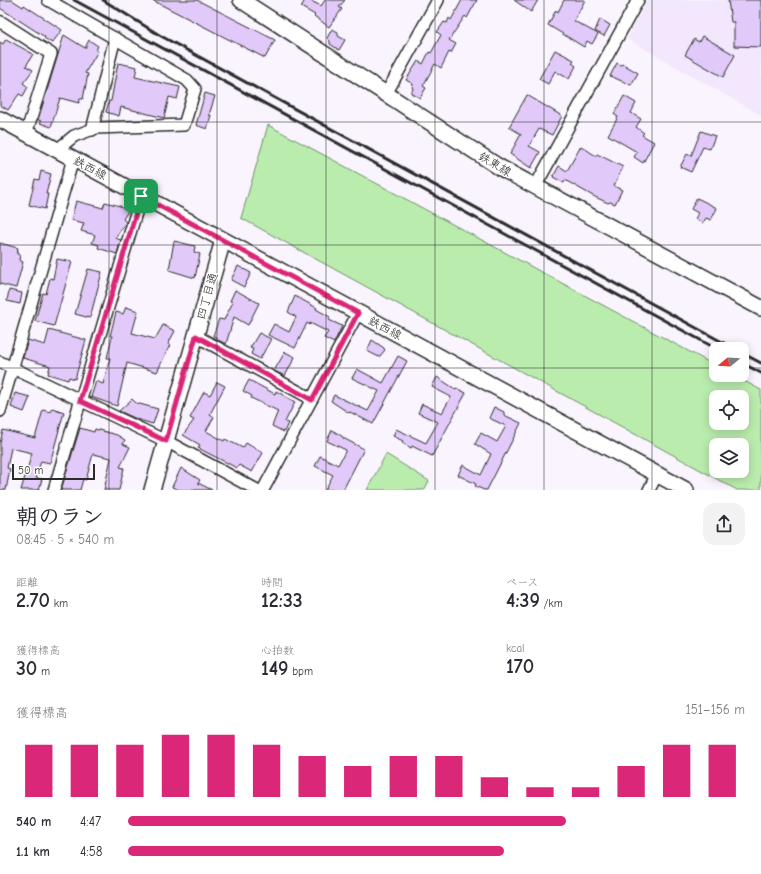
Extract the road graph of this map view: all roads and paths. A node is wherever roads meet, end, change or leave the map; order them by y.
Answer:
1 (48, 0) edge
2 (241, 0) edge
3 (438, 0) edge
4 (638, 0) edge
5 (0, 24) edge
6 (115, 38) junction
7 (386, 94) junction
8 (0, 120) edge
9 (92, 130) junction
10 (26, 134) junction
11 (57, 150) junction
12 (72, 159) junction
13 (535, 187) junction
14 (141, 196) junction
15 (223, 240) junction
16 (761, 308) edge
17 (358, 313) junction
18 (196, 336) junction
19 (0, 362) edge
20 (12, 369) junction
21 (312, 400) junction
22 (80, 401) junction
23 (0, 411) edge
24 (166, 441) junction
25 (657, 474) junction
26 (54, 490) edge
27 (152, 490) edge
28 (257, 490) edge
29 (649, 490) edge
30 (686, 490) edge

1 - 6 street
2 - 7 street, 鉄東線
3 - 7 street
4 - 13 street
5 - 10 street
6 - 9 street
6 - 9 street
7 - 13 street, 鉄東線
8 - 10 street, 鉄西線
9 - 11 street
10 - 11 street, 鉄西線
11 - 12 street, 鉄西線
12 - 14 street, 鉄西線
12 - 20 street
13 - 16 street, 鉄東線
14 - 15 street, 鉄西線
14 - 22 street
15 - 17 street, 鉄西線
15 - 18 street, 四丁目通
17 - 21 street
17 - 25 street, 鉄西線
18 - 21 street
18 - 24 street, 四丁目通
19 - 20 street
20 - 22 street
20 - 23 street
21 - 28 street
22 - 24 street
22 - 26 street
24 - 27 street, 四丁目通
24 - 28 street
25 - 29 street
25 - 30 street, 鉄西線

